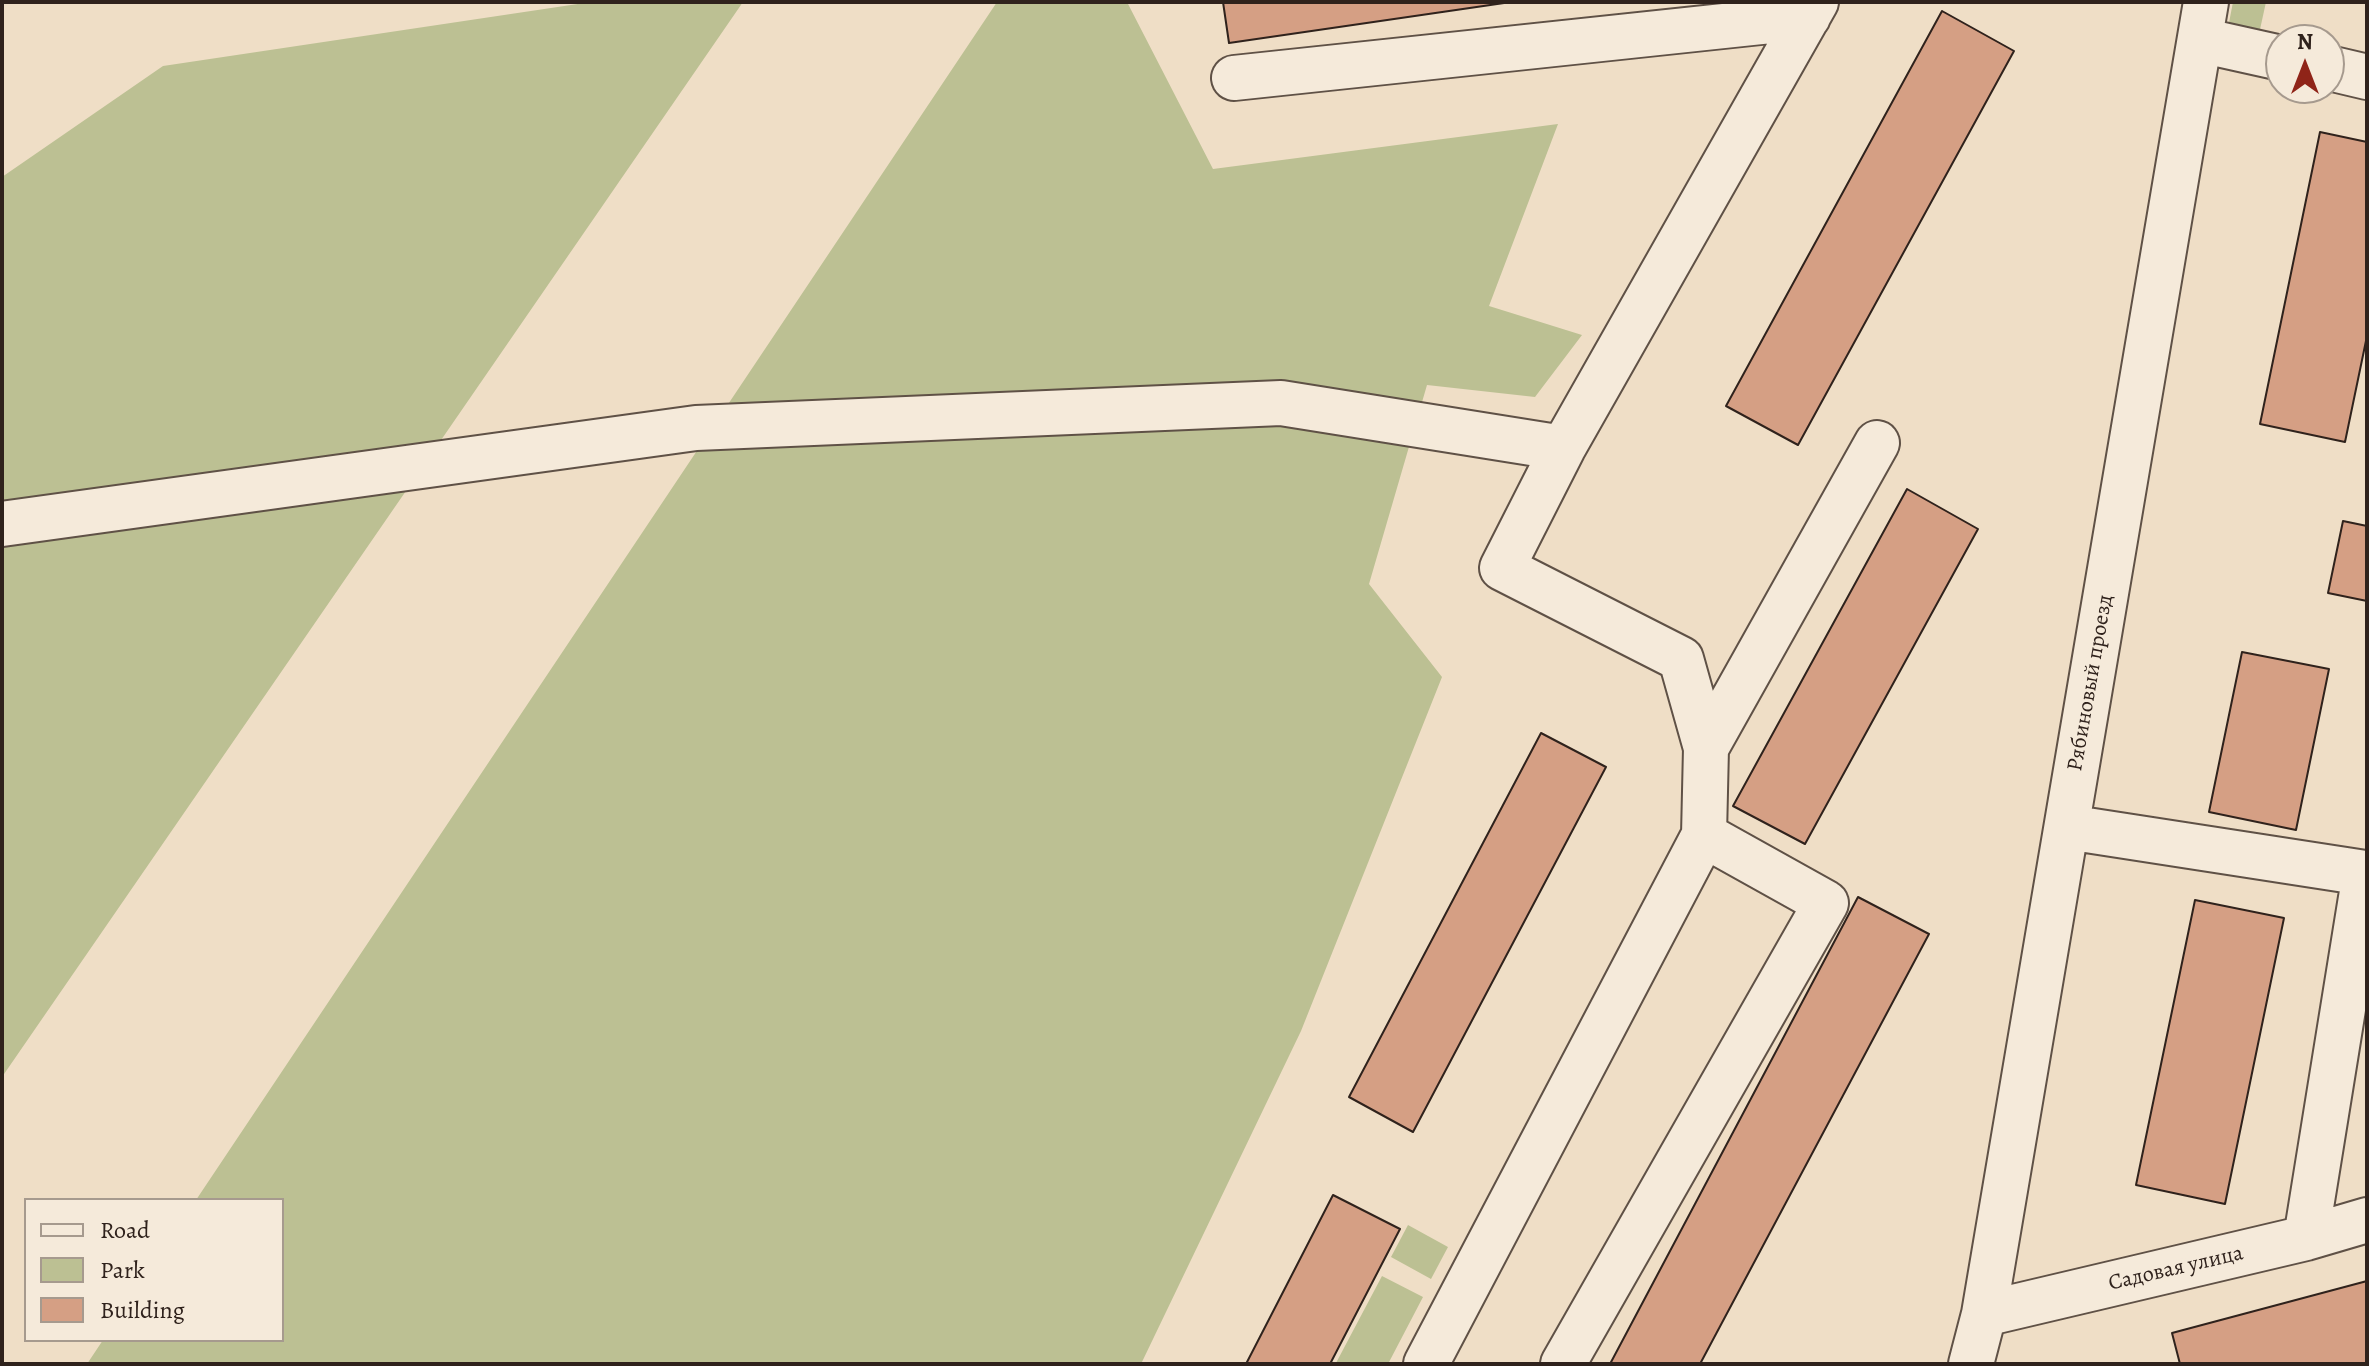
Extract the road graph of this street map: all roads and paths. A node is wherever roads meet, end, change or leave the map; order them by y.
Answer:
1 (1812, 9) edge
2 (2203, 21) edge
3 (2265, 50) edge
4 (2345, 72) edge
5 (2367, 77) edge
6 (1234, 78) dead end
7 (1877, 443) dead end
8 (1563, 448) junction
9 (2, 524) edge
10 (1706, 748) junction
11 (2067, 827) junction
12 (1704, 835) junction
13 (2366, 868) edge
14 (2367, 1220) edge
15 (2306, 1238) junction
16 (1984, 1314) junction
17 (1426, 1364) edge
18 (1563, 1364) edge
19 (1971, 1364) edge

1 - 6 street
1 - 8 street
2 - 3 street
2 - 11 street, Рябиновый проезд
4 - 5 street
7 - 10 street
8 - 9 street
8 - 10 street
10 - 12 street
11 - 13 street
11 - 16 street, Рябиновый проезд
12 - 17 street
12 - 18 street
13 - 15 street
14 - 15 street, Садовая улица
15 - 16 street, Садовая улица
16 - 19 street, Рябиновый проезд

